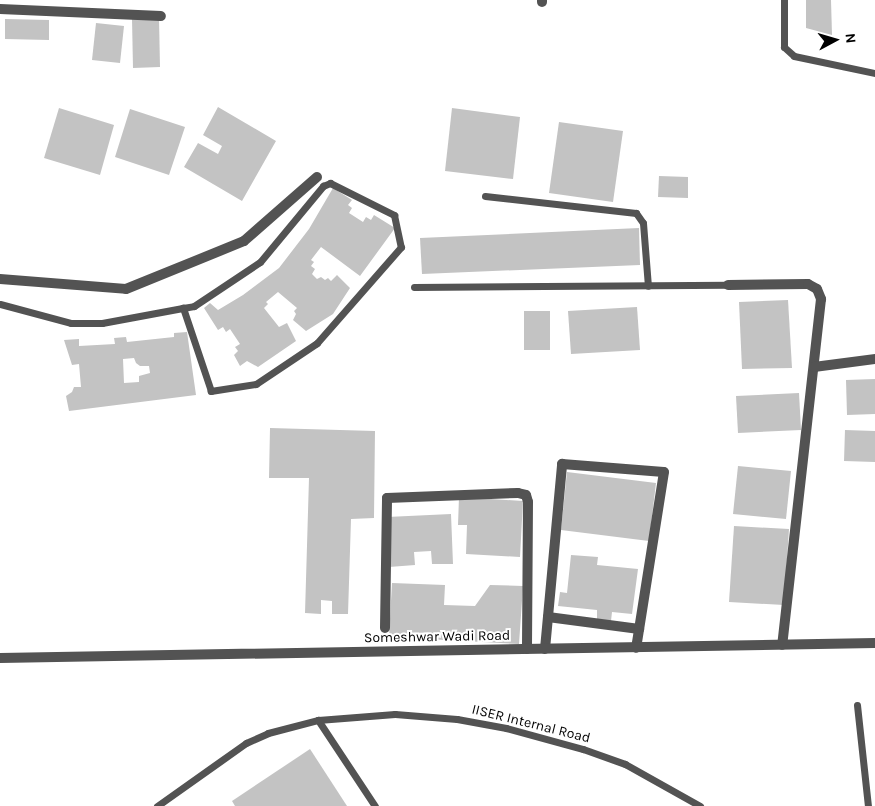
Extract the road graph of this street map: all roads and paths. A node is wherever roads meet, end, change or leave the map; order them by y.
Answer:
1 (784, 0) edge
2 (0, 9) edge
3 (161, 16) dead end
4 (875, 73) edge
5 (317, 177) dead end
6 (485, 196) dead end
7 (0, 279) edge
8 (728, 285) joint
9 (648, 286) junction
10 (414, 287) dead end
11 (0, 304) edge
12 (183, 308) junction
13 (875, 359) edge
14 (814, 367) junction
15 (548, 617) junction
16 (385, 628) dead end
17 (639, 629) junction
18 (875, 643) edge
19 (782, 645) junction
20 (636, 648) junction
21 (546, 649) junction
22 (527, 650) junction
23 (0, 658) edge
24 (857, 705) dead end
25 (318, 720) junction
26 (157, 806) edge
27 (375, 806) edge
28 (700, 806) edge
29 (868, 806) edge

1 - 4 lane
2 - 3 street
5 - 7 street
6 - 9 lane
8 - 9 lane
8 - 14 street
9 - 10 lane
11 - 12 lane
12 - 12 lane
13 - 14 street
14 - 19 street
15 - 17 street
15 - 17 street
15 - 21 street
16 - 22 street
17 - 20 street
18 - 19 street, Someshwar Wadi Road
19 - 20 street, Someshwar Wadi Road
20 - 21 street, Someshwar Wadi Road
21 - 22 street, Someshwar Wadi Road
22 - 23 street, Someshwar Wadi Road
24 - 29 lane
25 - 26 lane, IISER Internal Road
25 - 27 lane
25 - 28 lane, IISER Internal Road

